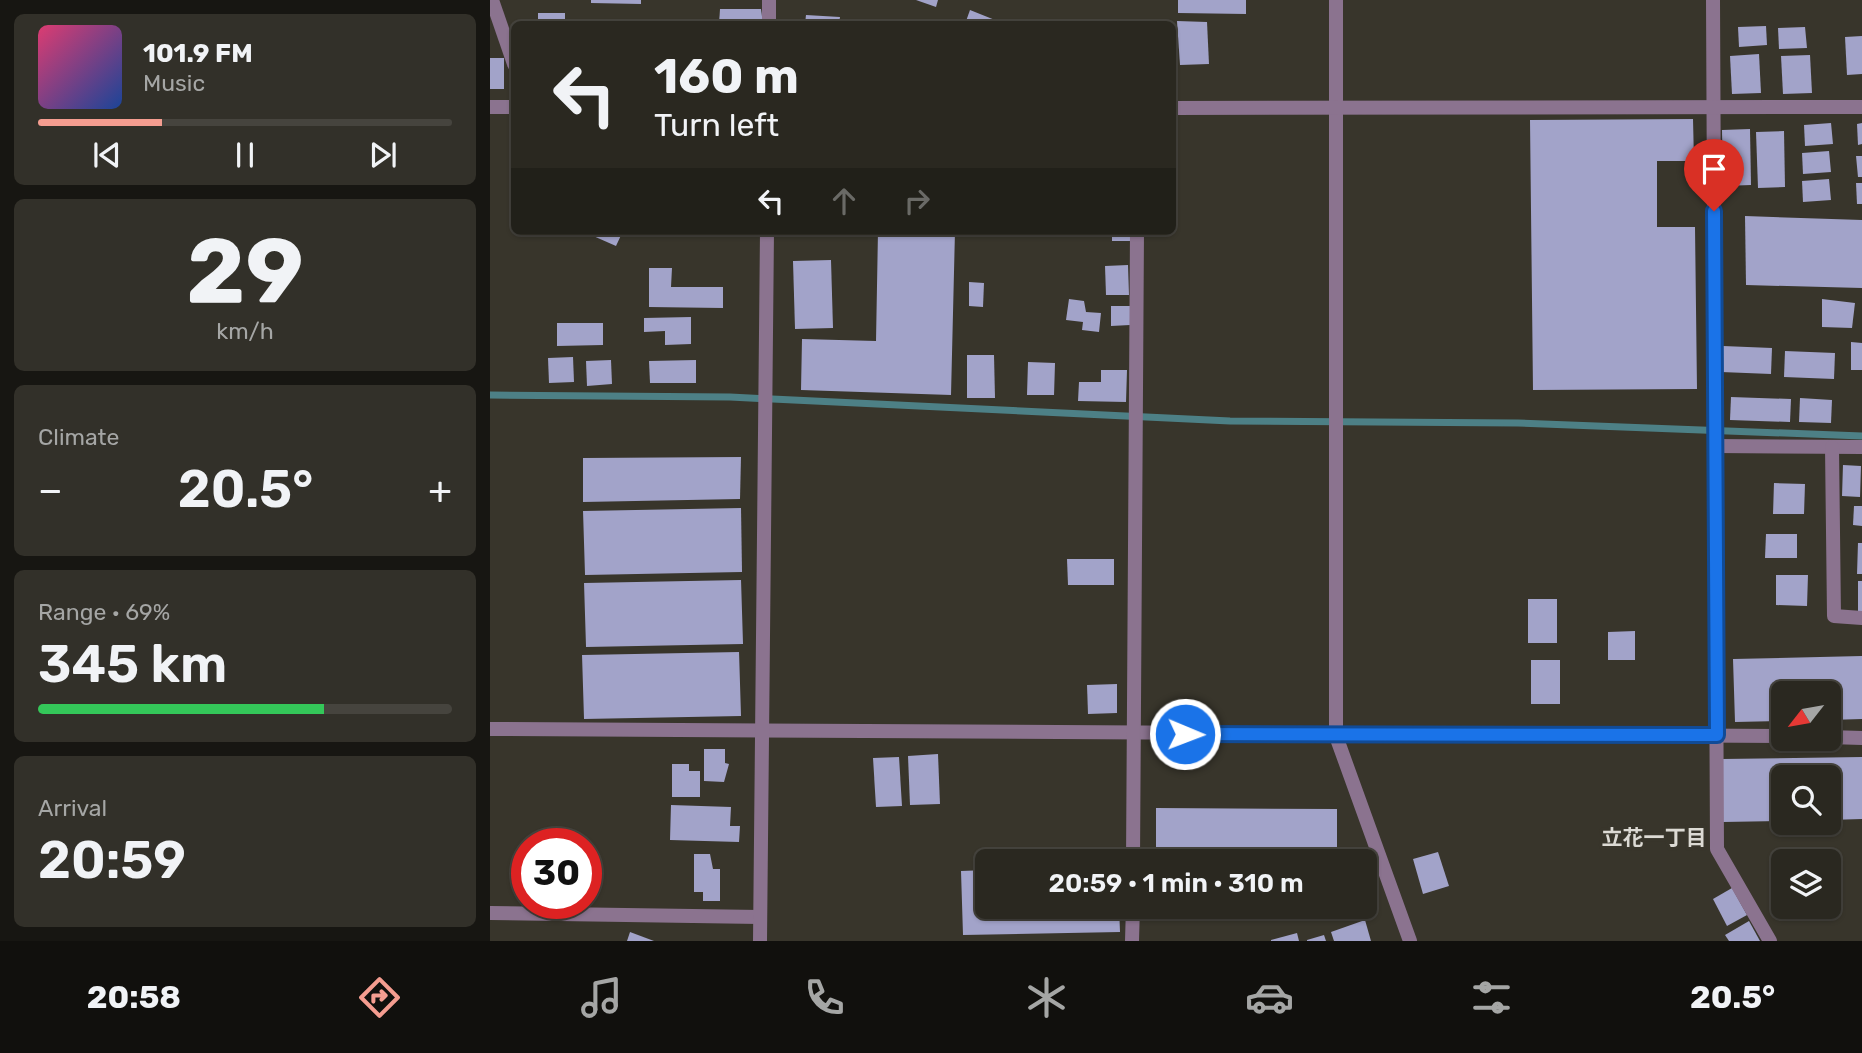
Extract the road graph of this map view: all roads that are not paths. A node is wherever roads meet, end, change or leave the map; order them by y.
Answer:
1 (492, 0) edge
2 (769, 0) edge
3 (1336, 0) edge
4 (1713, 0) edge
5 (769, 21) edge
6 (511, 55) edge
7 (1336, 106) junction
8 (490, 107) edge
9 (511, 107) edge
10 (1713, 107) junction
11 (1862, 107) edge
12 (1176, 108) edge
13 (767, 235) edge
14 (1137, 235) edge
15 (1715, 446) junction
16 (1832, 447) junction
17 (1862, 447) edge
18 (1862, 618) edge
19 (490, 729) edge
20 (761, 731) junction
21 (1135, 734) junction
22 (1717, 735) junction
23 (1336, 736) junction
24 (1771, 736) edge
25 (1841, 737) edge
26 (1862, 738) edge
27 (1133, 849) edge
28 (490, 913) edge
29 (760, 916) junction
30 (1133, 919) edge
31 (760, 941) edge
32 (1132, 941) edge
33 (1410, 941) edge
34 (1770, 941) edge

1 - 6 street
2 - 5 street
3 - 7 street
4 - 10 street
7 - 10 street
7 - 12 street
7 - 23 street
8 - 9 street
10 - 11 street
10 - 15 street
13 - 20 street
14 - 21 street
15 - 16 street
15 - 22 street
16 - 17 street
16 - 18 street
19 - 20 street
20 - 21 street
20 - 29 street
21 - 23 street
21 - 27 street
22 - 23 street
22 - 24 street
22 - 34 street
23 - 33 street
25 - 26 street
28 - 29 street
29 - 31 street
30 - 32 street

